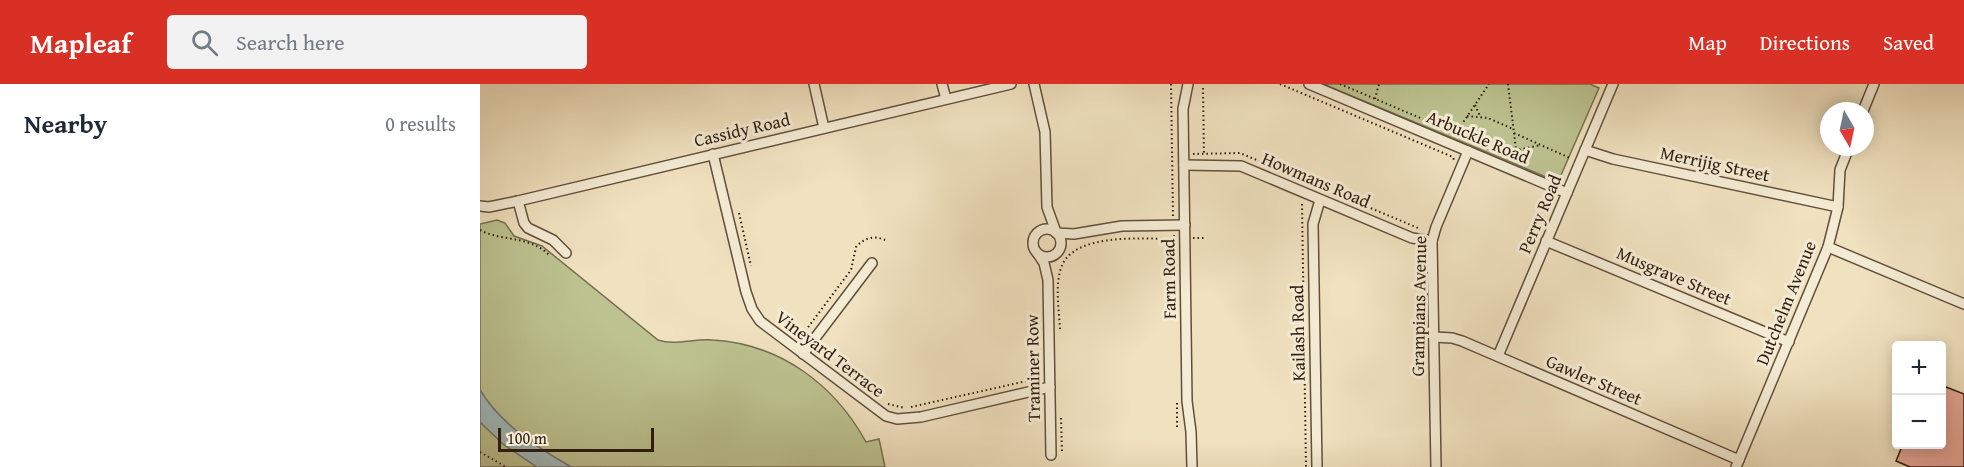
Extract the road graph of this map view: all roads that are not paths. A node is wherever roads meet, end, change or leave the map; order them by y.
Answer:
1 (814, 84) edge
2 (942, 84) edge
3 (1011, 84) edge
4 (1034, 84) edge
5 (1309, 84) edge
6 (1613, 84) edge
7 (1873, 84) edge
8 (1186, 86) edge
9 (946, 99) junction
10 (1866, 102) edge
11 (824, 128) junction
12 (1585, 150) junction
13 (1468, 151) junction
14 (713, 154) junction
15 (1845, 156) edge
16 (1184, 165) junction
17 (1567, 193) junction
18 (1320, 200) junction
19 (518, 201) junction
20 (480, 206) edge
21 (1047, 207) junction
22 (1838, 207) junction
23 (1185, 225) junction
24 (1056, 232) junction
25 (1038, 234) junction
26 (1086, 234) junction
27 (1432, 241) junction
28 (1546, 241) junction
29 (1828, 247) junction
30 (1058, 252) junction
31 (566, 253) dead end
32 (1038, 254) junction
33 (872, 263) dead end
34 (1048, 280) junction
35 (1964, 304) edge
36 (1434, 337) junction
37 (1789, 342) junction
38 (803, 354) junction
39 (1498, 356) junction
40 (1050, 387) junction
41 (1051, 455) dead end
42 (1738, 463) edge
43 (1192, 467) edge
44 (1317, 467) edge
45 (1436, 467) edge

1 - 11 street
2 - 9 street
3 - 9 street, Cassidy Road
4 - 21 street
5 - 13 street, Arbuckle Road
6 - 12 street, Perry Road
7 - 10 street
8 - 16 street, Farm Road
9 - 11 street, Cassidy Road
11 - 14 street, Cassidy Road
12 - 17 street, Perry Road
12 - 22 street, Merrijig Street
13 - 17 street, Arbuckle Road
13 - 27 street, Grampians Avenue
14 - 19 street, Cassidy Road
14 - 38 street, Vineyard Terrace
15 - 22 street, Dutchelm Avenue
16 - 18 street, Howmans Road
16 - 23 street, Farm Road
17 - 28 street, Perry Road
18 - 27 street, Howmans Road
18 - 44 street, Kailash Road
19 - 20 street, Cassidy Road
19 - 31 street
21 - 24 street
21 - 25 street
22 - 29 street, Dutchelm Avenue
23 - 26 street
23 - 43 street, Farm Road
24 - 25 street
24 - 26 street
24 - 30 street
25 - 32 street
26 - 30 street
27 - 36 street, Grampians Avenue
28 - 37 street, Musgrave Street
28 - 39 street, Perry Road
29 - 35 street
29 - 37 street, Dutchelm Avenue
30 - 32 street
30 - 34 street, Traminer Row
32 - 34 street, Traminer Row
33 - 38 street
34 - 40 street, Traminer Row
36 - 39 street, Gawler Street
36 - 45 street, Grampians Avenue
37 - 42 street, Dutchelm Avenue
38 - 40 street, Vineyard Terrace
39 - 42 street, Gawler Street
40 - 41 street, Traminer Row

